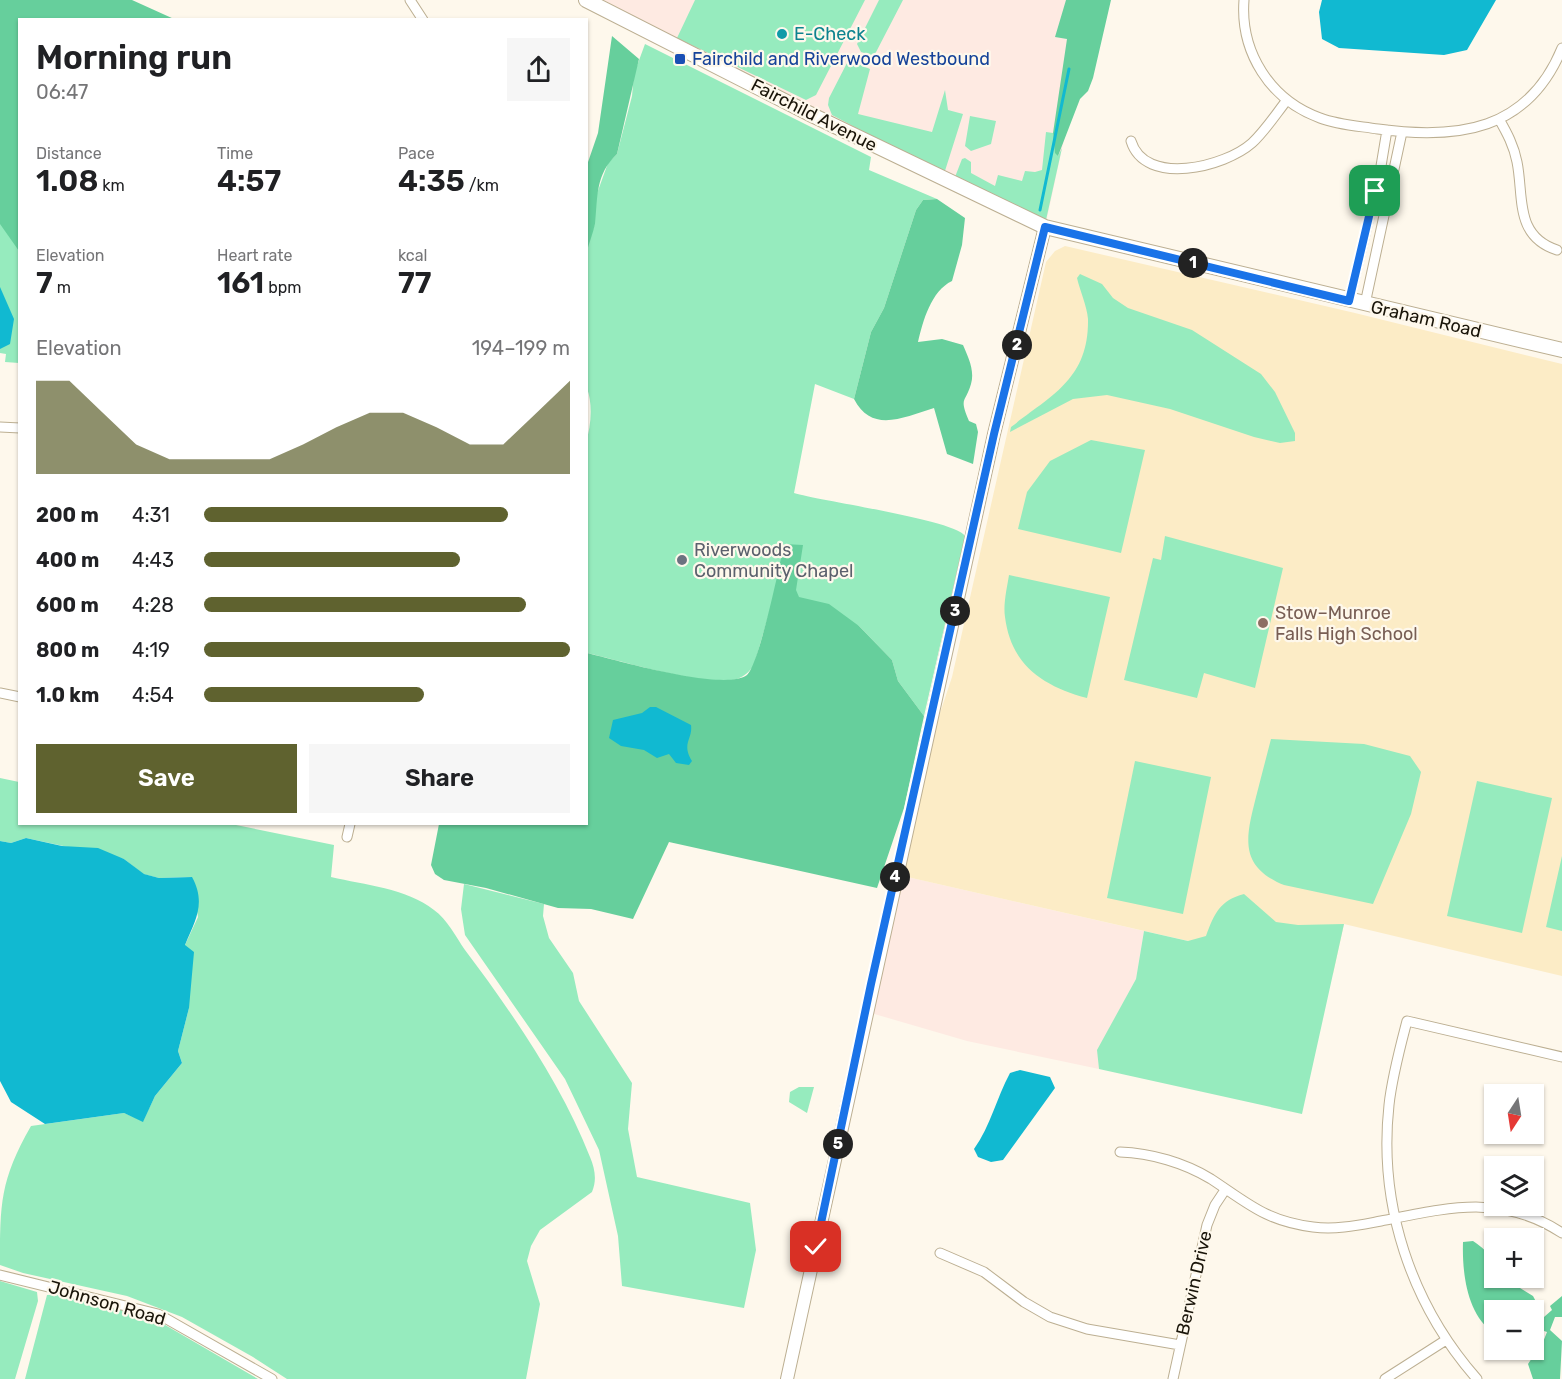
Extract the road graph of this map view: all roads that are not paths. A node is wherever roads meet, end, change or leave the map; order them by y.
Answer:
1 (410, 0) edge
2 (586, 0) edge
3 (1244, 0) edge
4 (422, 18) edge
5 (1562, 48) edge
6 (1287, 100) junction
7 (1499, 119) junction
8 (1387, 130) junction
9 (1402, 132) junction
10 (1131, 141) dead end
11 (1375, 191) junction
12 (1390, 194) junction
13 (1045, 227) junction
14 (1363, 244) junction
15 (1377, 248) junction
16 (1557, 250) dead end
17 (1349, 301) junction
18 (1365, 304) junction
19 (1562, 350) edge
20 (0, 427) edge
21 (18, 428) edge
22 (0, 437) edge
23 (0, 693) edge
24 (18, 697) edge
25 (350, 825) edge
26 (347, 837) dead end
27 (1562, 1057) edge
28 (1120, 1152) dead end
29 (1225, 1190) junction
30 (1395, 1218) junction
31 (1562, 1233) edge
32 (940, 1253) dead end
33 (0, 1275) edge
34 (1446, 1340) junction
35 (1180, 1345) junction
36 (272, 1379) edge
37 (787, 1379) edge
38 (1173, 1379) edge
39 (1385, 1379) edge
40 (1477, 1379) edge

1 - 4 street
2 - 13 main road, Fairchild Avenue
3 - 6 street
5 - 7 street
6 - 8 street
6 - 10 street
7 - 9 street
7 - 16 street
8 - 9 street
8 - 11 street
9 - 12 street
11 - 12 street
11 - 14 street
12 - 15 street
13 - 17 main road, Graham Road
13 - 37 street
14 - 15 street
14 - 17 street
15 - 18 street
17 - 18 main road, Graham Road
18 - 19 main road, Graham Road
20 - 21 street
20 - 22 street
23 - 24 street
25 - 26 street
27 - 30 street
28 - 29 street
29 - 30 street
29 - 35 street, Berwin Drive
30 - 31 street
30 - 34 street
32 - 35 street
33 - 36 street, Johnson Road
34 - 39 street
34 - 40 street
35 - 38 street, Berwin Drive

